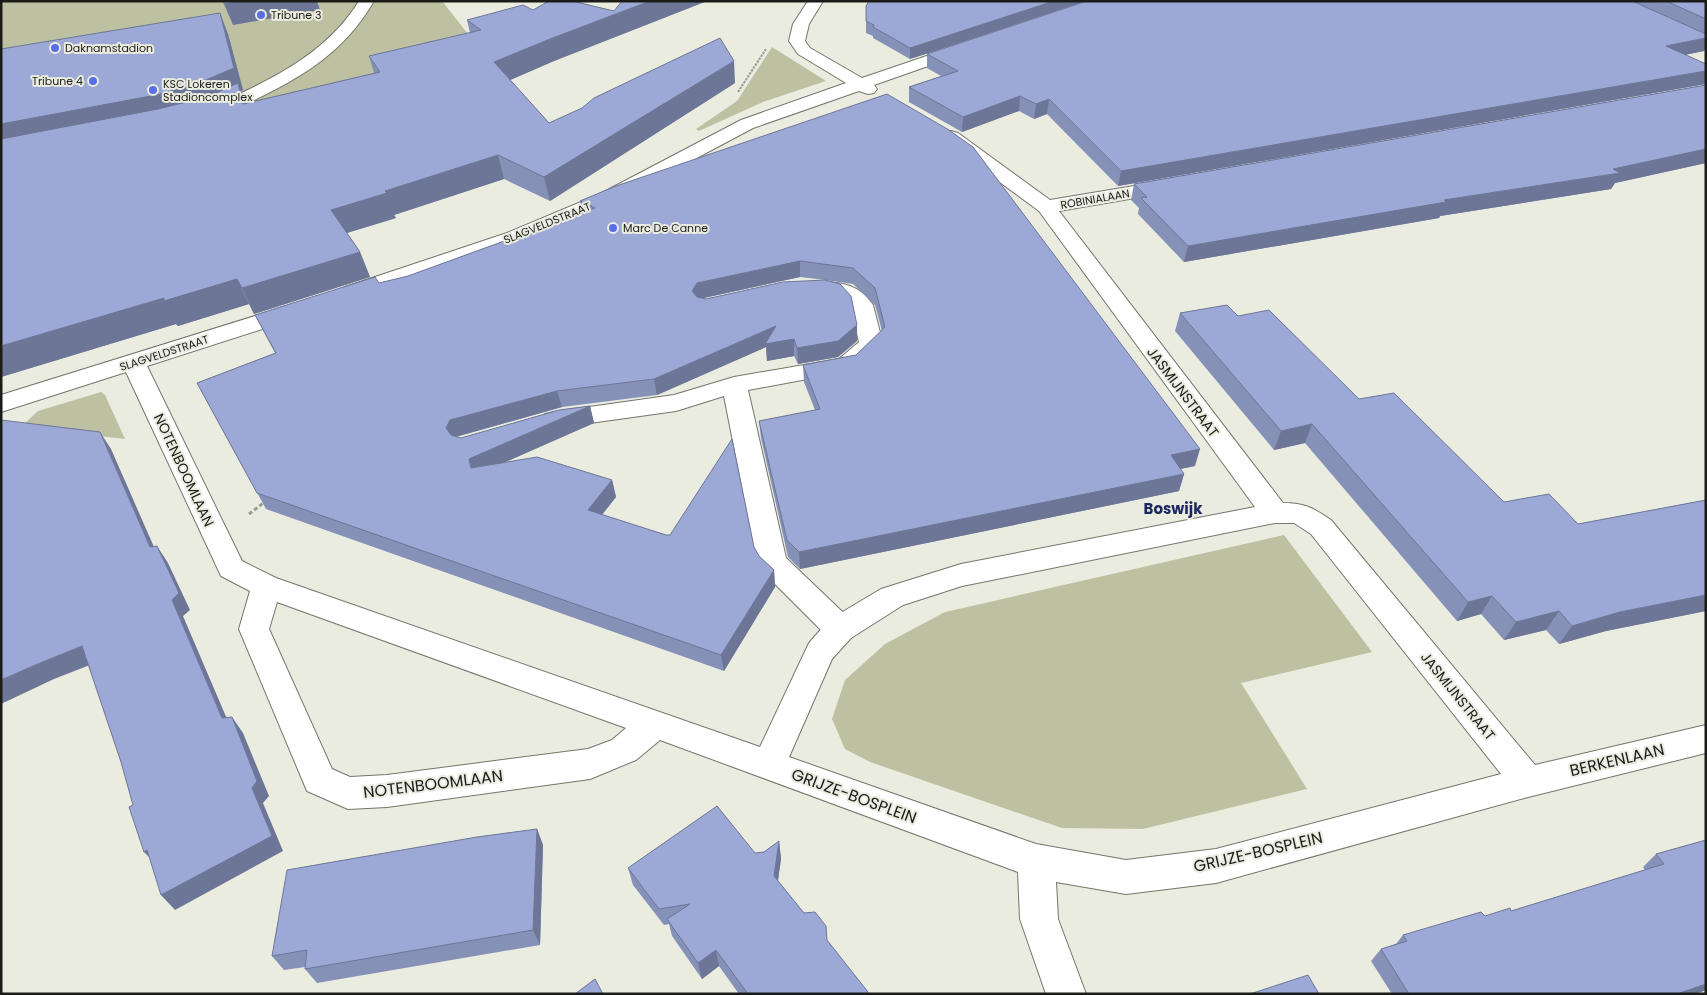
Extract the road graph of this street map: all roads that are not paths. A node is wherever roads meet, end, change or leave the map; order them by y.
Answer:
1 (367, 1) edge
2 (816, 1) edge
3 (977, 44) edge
4 (858, 84) junction
5 (883, 98) edge
6 (193, 118) edge
7 (940, 130) edge
8 (1183, 183) edge
9 (1046, 208) junction
10 (790, 288) edge
11 (134, 363) junction
12 (734, 385) junction
13 (1, 404) edge
14 (533, 425) edge
15 (1275, 513) junction
16 (266, 586) junction
17 (840, 629) junction
18 (655, 724) junction
19 (1706, 739) edge
20 (768, 765) junction
21 (1528, 782) junction
22 (1036, 861) junction
23 (1066, 994) edge

1 - 6 street
2 - 4 street
3 - 4 street, SLAGVELDSTRAAT
4 - 5 street
4 - 11 street, SLAGVELDSTRAAT
7 - 9 street, JASMIJNSTRAAT
8 - 9 street, ROBINIALAAN
9 - 15 street, JASMIJNSTRAAT
10 - 12 street
11 - 13 street, SLAGVELDSTRAAT
11 - 16 street, NOTENBOOMLAAN
12 - 14 street
12 - 17 street
15 - 17 street
15 - 21 street, JASMIJNSTRAAT
16 - 18 street, NOTENBOOMLAAN
16 - 18 street, NOTENBOOMLAAN
17 - 20 street
18 - 20 street, NOTENBOOMLAAN
19 - 21 street, BERKENLAAN
20 - 22 street, GRIJZE-BOSPLEIN
21 - 22 street, GRIJZE-BOSPLEIN
22 - 23 street

